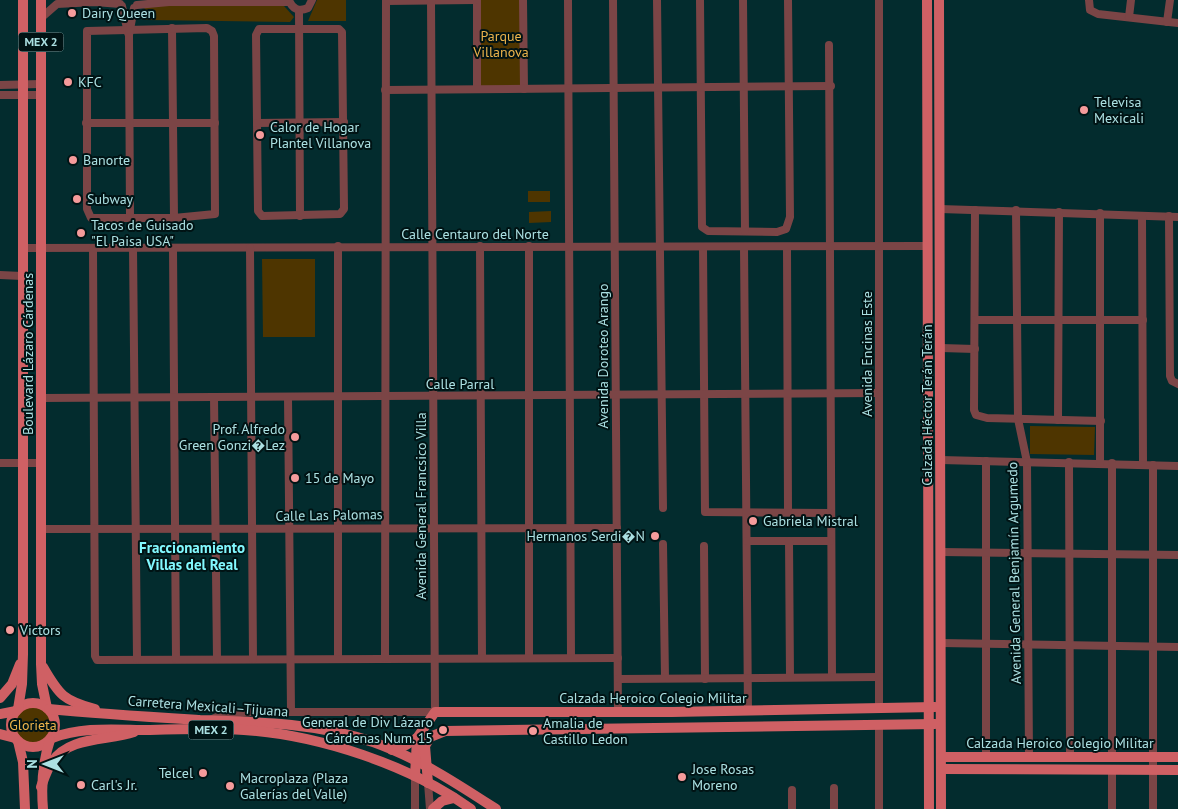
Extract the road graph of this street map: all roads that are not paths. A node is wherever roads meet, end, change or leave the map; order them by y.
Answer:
1 (23, 0) edge
2 (40, 0) edge
3 (312, 0) edge
4 (386, 0) edge
5 (431, 0) edge
6 (476, 0) edge
7 (523, 0) edge
8 (568, 0) edge
9 (613, 0) edge
10 (657, 0) edge
11 (700, 0) edge
12 (743, 0) edge
13 (788, 0) edge
14 (879, 0) edge
15 (927, 0) edge
16 (939, 0) edge
17 (1131, 0) edge
18 (1170, 0) edge
19 (208, 1) edge
20 (289, 1) edge
21 (1089, 2) edge
22 (120, 3) edge
23 (137, 4) edge
24 (299, 10) junction
25 (1129, 17) junction
26 (40, 18) junction
27 (1167, 22) junction
28 (1178, 24) edge
29 (172, 28) junction
30 (299, 29) junction
31 (129, 31) junction
32 (829, 45) dead end
33 (41, 84) junction
34 (0, 85) edge
35 (787, 86) junction
36 (831, 86) junction
37 (701, 87) junction
38 (744, 87) junction
39 (569, 88) junction
40 (614, 88) junction
41 (658, 88) junction
42 (431, 89) junction
43 (477, 89) junction
44 (524, 89) junction
45 (23, 90) junction
46 (385, 90) junction
47 (0, 95) edge
48 (41, 95) junction
49 (300, 122) junction
50 (344, 122) junction
51 (86, 123) junction
52 (130, 123) junction
53 (173, 123) junction
54 (215, 123) junction
55 (257, 123) junction
56 (927, 137) junction
57 (940, 209) junction
58 (975, 210) junction
59 (1016, 210) junction
60 (1059, 212) junction
61 (1100, 213) junction
62 (300, 216) junction
63 (1142, 216) junction
64 (1169, 216) junction
65 (1178, 217) edge
66 (130, 218) junction
67 (174, 218) junction
68 (746, 231) junction
69 (338, 246) junction
70 (386, 246) junction
71 (480, 246) junction
72 (528, 246) junction
73 (829, 246) junction
74 (879, 246) junction
75 (927, 246) junction
76 (432, 247) junction
77 (570, 247) junction
78 (616, 247) junction
79 (660, 247) junction
80 (744, 247) junction
81 (787, 247) junction
82 (23, 248) junction
83 (42, 248) junction
84 (93, 248) junction
85 (133, 248) junction
86 (173, 248) junction
87 (250, 248) junction
88 (703, 248) junction
89 (0, 276) edge
90 (22, 276) junction
91 (940, 310) junction
92 (1017, 319) junction
93 (1058, 319) junction
94 (975, 320) junction
95 (1100, 320) junction
96 (1143, 320) junction
97 (940, 348) junction
98 (975, 349) junction
99 (1178, 384) edge
100 (829, 393) junction
101 (704, 394) junction
102 (746, 394) junction
103 (788, 394) junction
104 (879, 394) junction
105 (434, 396) junction
106 (482, 396) junction
107 (529, 396) junction
108 (571, 396) junction
109 (616, 396) junction
110 (663, 396) junction
111 (174, 397) junction
112 (214, 397) junction
113 (251, 397) junction
114 (288, 397) junction
115 (339, 397) junction
116 (386, 397) junction
117 (41, 398) junction
118 (93, 398) junction
119 (134, 398) junction
120 (1018, 419) junction
121 (1058, 420) junction
122 (1100, 421) junction
123 (941, 460) junction
124 (986, 461) junction
125 (1027, 462) junction
126 (1069, 462) junction
127 (21, 463) junction
128 (41, 463) junction
129 (1100, 463) junction
130 (1112, 463) junction
131 (0, 464) edge
132 (1143, 464) junction
133 (1153, 465) junction
134 (1178, 466) edge
135 (663, 508) dead end
136 (928, 510) junction
137 (746, 512) junction
138 (788, 512) junction
139 (830, 512) junction
140 (386, 527) junction
141 (434, 527) junction
142 (482, 527) junction
143 (529, 527) junction
144 (95, 528) junction
145 (135, 528) junction
146 (175, 528) junction
147 (216, 528) junction
148 (252, 528) junction
149 (290, 528) junction
150 (339, 528) junction
151 (571, 528) junction
152 (617, 528) junction
153 (42, 529) junction
154 (830, 540) junction
155 (747, 541) junction
156 (789, 541) junction
157 (663, 544) dead end
158 (704, 546) dead end
159 (940, 552) junction
160 (986, 552) junction
161 (1028, 553) junction
162 (1070, 554) junction
163 (1111, 554) junction
164 (1152, 555) junction
165 (1178, 556) edge
166 (941, 643) junction
167 (985, 643) junction
168 (1027, 643) junction
169 (1069, 644) junction
170 (1111, 645) junction
171 (1153, 646) junction
172 (1178, 647) edge
173 (23, 654) junction
174 (571, 657) junction
175 (253, 658) junction
176 (291, 658) junction
177 (338, 658) junction
178 (385, 658) junction
179 (434, 658) junction
180 (482, 658) junction
181 (529, 658) junction
182 (618, 658) junction
183 (137, 659) junction
184 (176, 659) junction
185 (217, 659) junction
186 (42, 664) junction
187 (832, 677) junction
188 (879, 677) junction
189 (665, 678) junction
190 (748, 678) junction
191 (790, 678) junction
192 (618, 679) junction
193 (705, 679) junction
194 (0, 698) edge
195 (929, 707) junction
196 (941, 707) junction
197 (48, 708) junction
198 (879, 708) junction
199 (17, 710) junction
200 (291, 711) junction
201 (748, 711) junction
202 (435, 712) junction
203 (672, 712) junction
204 (703, 712) junction
205 (618, 713) junction
206 (0, 714) edge
207 (115, 714) junction
208 (205, 720) junction
209 (929, 724) junction
210 (941, 724) junction
211 (879, 726) junction
212 (667, 728) junction
213 (693, 728) junction
214 (177, 729) junction
215 (141, 730) junction
216 (0, 734) edge
217 (417, 738) junction
218 (51, 739) junction
219 (16, 740) junction
220 (392, 750) junction
221 (1029, 756) junction
222 (1070, 756) junction
223 (967, 757) junction
224 (986, 757) junction
225 (1112, 757) junction
226 (1153, 757) junction
227 (1178, 757) edge
228 (942, 758) junction
229 (414, 759) junction
230 (426, 765) junction
231 (942, 769) junction
232 (967, 769) junction
233 (1112, 770) junction
234 (1153, 770) junction
235 (1178, 770) edge
236 (415, 776) junction
237 (428, 783) junction
238 (41, 786) junction
239 (834, 788) dead end
240 (792, 790) dead end
241 (454, 798) junction
242 (26, 809) edge
243 (43, 809) edge
244 (415, 809) edge
245 (432, 809) edge
246 (471, 809) edge
247 (496, 809) edge
248 (792, 809) edge
249 (834, 809) edge
250 (879, 809) edge
251 (929, 809) edge
252 (942, 809) edge
253 (1112, 809) edge
254 (1153, 809) edge

1 - 45 main road, Boulevard Lázaro Cárdenas / MEX 2
2 - 26 main road, Boulevard Lázaro Cárdenas / MEX 2
3 - 24 street
4 - 5 street
4 - 46 street
5 - 6 street
5 - 42 street, Avenida General Francsico Villa
6 - 43 street
7 - 44 street
8 - 39 street
9 - 40 street, Avenida Doroteo Arango
10 - 41 street
11 - 37 street
12 - 38 street
13 - 35 street
14 - 74 street, Avenida Encinas Este
15 - 56 main road, Calzada Héctor Terán Terán
16 - 57 main road, Calzada Héctor Terán Terán
17 - 25 street
18 - 27 street
19 - 20 street
19 - 23 street
20 - 24 street
21 - 25 street
22 - 23 street
22 - 26 street
22 - 31 street
23 - 31 street
24 - 30 street
25 - 27 street
26 - 33 main road, Boulevard Lázaro Cárdenas / MEX 2
27 - 28 street
29 - 31 street
29 - 53 street
29 - 54 street
30 - 49 street
30 - 50 street
30 - 55 street
31 - 51 street
31 - 52 street
32 - 36 street
33 - 45 street
33 - 48 main road, Boulevard Lázaro Cárdenas / MEX 2
34 - 45 street
35 - 36 street
35 - 38 street
35 - 68 street
36 - 73 street
37 - 38 street
37 - 41 street
37 - 68 street
38 - 68 street
39 - 40 street
39 - 44 street
39 - 77 street
40 - 41 street
40 - 78 street, Avenida Doroteo Arango
41 - 79 street
42 - 43 street
42 - 46 street
42 - 76 street, Avenida General Francsico Villa
43 - 44 street
45 - 47 street
45 - 48 street
45 - 82 main road, Boulevard Lázaro Cárdenas / MEX 2
46 - 70 street
48 - 83 main road, Boulevard Lázaro Cárdenas / MEX 2
49 - 50 street
49 - 55 street
49 - 62 street
50 - 62 street
51 - 52 street
51 - 66 street
52 - 53 street
52 - 66 street
53 - 54 street
53 - 67 street
54 - 67 street
55 - 62 street
56 - 57 main road
56 - 75 main road, Calzada Héctor Terán Terán
57 - 58 street
57 - 91 main road, Calzada Héctor Terán Terán
58 - 59 street
58 - 94 street
59 - 60 street
59 - 92 street, Avenida General Benjamín Argumedo
60 - 61 street
60 - 93 street
61 - 63 street
61 - 95 street
63 - 64 street
63 - 96 street
64 - 65 street
64 - 99 street
66 - 67 street
69 - 70 street, Calle Centauro del Norte
69 - 87 street, Calle Centauro del Norte
69 - 115 street
70 - 76 street, Calle Centauro del Norte
70 - 116 street
71 - 72 street, Calle Centauro del Norte
71 - 76 street, Calle Centauro del Norte
71 - 106 street
72 - 77 street, Calle Centauro del Norte
72 - 107 street
73 - 74 street, Calle Centauro del Norte
73 - 81 street, Calle Centauro del Norte
73 - 100 street
74 - 75 street, Calle Centauro del Norte
74 - 104 street, Avenida Encinas Este
75 - 91 main road
75 - 136 main road, Calzada Héctor Terán Terán
76 - 105 street, Avenida General Francsico Villa
77 - 78 street, Calle Centauro del Norte
77 - 108 street
78 - 79 street, Calle Centauro del Norte
78 - 109 street, Avenida Doroteo Arango
79 - 88 street, Calle Centauro del Norte
79 - 110 street
80 - 81 street, Calle Centauro del Norte
80 - 88 street, Calle Centauro del Norte
80 - 102 street
81 - 103 street
82 - 83 street, Calle Centauro del Norte
82 - 90 main road, Boulevard Lázaro Cárdenas / MEX 2
83 - 84 street, Calle Centauro del Norte
83 - 117 main road, Boulevard Lázaro Cárdenas / MEX 2
84 - 85 street, Calle Centauro del Norte
84 - 118 street
85 - 86 street, Calle Centauro del Norte
85 - 119 street
86 - 87 street, Calle Centauro del Norte
86 - 111 street
87 - 113 street
88 - 101 street
89 - 90 street
90 - 127 main road, Boulevard Lázaro Cárdenas / MEX 2
91 - 97 main road, Calzada Héctor Terán Terán
92 - 93 street
92 - 94 street
92 - 120 street, Avenida General Benjamín Argumedo
93 - 95 street
93 - 121 street
94 - 98 street
95 - 96 street
95 - 122 street
96 - 132 street
97 - 98 street
97 - 123 main road, Calzada Héctor Terán Terán
98 - 120 street
100 - 103 street, Calle Parral
100 - 104 street, Calle Parral
100 - 139 street
101 - 102 street, Calle Parral
101 - 110 street, Calle Parral
101 - 137 street
102 - 103 street, Calle Parral
102 - 137 street
103 - 138 street
104 - 188 street, Avenida Encinas Este
105 - 106 street, Calle Parral
105 - 116 street, Calle Parral
105 - 141 street, Avenida General Francsico Villa
106 - 107 street, Calle Parral
106 - 142 street
107 - 108 street, Calle Parral
107 - 143 street
108 - 109 street, Calle Parral
108 - 151 street
109 - 110 street, Calle Parral
109 - 152 street, Avenida Doroteo Arango
110 - 135 street
111 - 112 street, Calle Parral
111 - 119 street, Calle Parral
111 - 146 street
112 - 113 street, Calle Parral
112 - 147 street
113 - 114 street, Calle Parral
113 - 148 street
114 - 115 street, Calle Parral
114 - 149 street
115 - 116 street, Calle Parral
115 - 150 street
116 - 140 street
117 - 118 street, Calle Parral
117 - 128 main road, Boulevard Lázaro Cárdenas / MEX 2
118 - 119 street, Calle Parral
118 - 144 street
119 - 145 street
120 - 121 street
120 - 125 street, Avenida General Benjamín Argumedo
121 - 122 street
122 - 129 street
123 - 124 street
123 - 159 main road, Calzada Héctor Terán Terán
124 - 125 street
124 - 160 street
125 - 126 street
125 - 161 street, Avenida General Benjamín Argumedo
126 - 129 street
126 - 162 street
127 - 128 street
127 - 131 street
127 - 173 main road, Boulevard Lázaro Cárdenas / MEX 2
128 - 153 main road, Boulevard Lázaro Cárdenas / MEX 2
129 - 130 street
130 - 132 street
130 - 163 street
132 - 133 street
133 - 134 street
133 - 164 street
136 - 159 main road
136 - 195 main road, Calzada Héctor Terán Terán
137 - 138 street
137 - 155 street
138 - 139 street
139 - 154 street
140 - 141 street, Calle Las Palomas
140 - 150 street, Calle Las Palomas
140 - 178 street
141 - 142 street, Calle Las Palomas
141 - 179 street, Avenida General Francsico Villa
142 - 143 street, Calle Las Palomas
142 - 180 street
143 - 151 street, Calle Las Palomas
143 - 181 street
144 - 145 street, Calle Las Palomas
144 - 153 street, Calle Las Palomas
144 - 183 street
145 - 146 street, Calle Las Palomas
145 - 183 street
146 - 147 street, Calle Las Palomas
146 - 184 street
147 - 148 street, Calle Las Palomas
147 - 185 street
148 - 149 street, Calle Las Palomas
148 - 175 street
149 - 150 street, Calle Las Palomas
149 - 176 street
150 - 177 street
151 - 152 street, Calle Las Palomas
151 - 174 street
152 - 182 street, Avenida Doroteo Arango
153 - 186 main road, Boulevard Lázaro Cárdenas / MEX 2
154 - 156 street
154 - 187 street
155 - 156 street
155 - 190 street
156 - 191 street
157 - 189 street
158 - 193 street
159 - 160 street
159 - 166 main road, Calzada Héctor Terán Terán
160 - 161 street
160 - 167 street
161 - 162 street
161 - 168 street, Avenida General Benjamín Argumedo
162 - 163 street
162 - 169 street
163 - 164 street
163 - 170 street
164 - 165 street
164 - 171 street
166 - 167 street
166 - 196 main road, Calzada Héctor Terán Terán
167 - 168 street
167 - 224 street
168 - 169 street
168 - 221 street, Avenida General Benjamín Argumedo
169 - 170 street
169 - 222 street
170 - 171 street
170 - 225 street
171 - 172 street
171 - 226 street
173 - 194 main road
173 - 199 main road, Boulevard Lázaro Cárdenas / MEX 2
174 - 181 street
174 - 182 street
175 - 176 street
175 - 185 street
176 - 177 street
176 - 200 street
177 - 178 street
178 - 179 street
179 - 180 street
179 - 202 street, Avenida General Francsico Villa
180 - 181 street
182 - 192 street, Avenida Doroteo Arango
183 - 184 street
184 - 185 street
186 - 197 main road, Boulevard Lázaro Cárdenas
186 - 207 main road, MEX 2
187 - 188 street
187 - 191 street
188 - 198 street, Avenida Encinas Este
189 - 192 street
189 - 193 street
190 - 191 street
190 - 193 street
190 - 201 street
192 - 205 street, Avenida Doroteo Arango
195 - 196 main road, Calzada Heroico Colegio Militar
195 - 198 main road, Calzada Heroico Colegio Militar
195 - 209 main road, Calzada Héctor Terán Terán
196 - 210 main road, Calzada Héctor Terán Terán
197 - 199 main road
197 - 207 main road, Carretera Mexicali–Tijuana
197 - 218 main road
198 - 201 main road, Calzada Heroico Colegio Militar
199 - 206 main road
199 - 219 main road, MEX 2
200 - 202 street
200 - 208 street
201 - 204 main road, Calzada Heroico Colegio Militar
202 - 205 main road, Calzada Heroico Colegio Militar
202 - 217 main road
203 - 204 main road, Calzada Heroico Colegio Militar
203 - 205 main road, Calzada Heroico Colegio Militar
203 - 212 main road
204 - 213 main road
207 - 208 main road, Carretera Mexicali–Tijuana / MEX 2
208 - 214 main road
208 - 220 main road, Carretera Mexicali–Tijuana / MEX 2
209 - 210 main road
209 - 211 main road
209 - 251 main road, Calzada Héctor Terán Terán
210 - 228 main road, Calzada Héctor Terán Terán
211 - 213 main road
211 - 250 street
212 - 213 main road
212 - 230 main road
214 - 215 main road, Carretera Mexicali–Tijuana / MEX 2
214 - 236 main road, Carretera Mexicali–Tijuana / MEX 2
215 - 218 main road, Carretera Mexicali–Tijuana / MEX 2
215 - 238 main road
216 - 219 main road
217 - 220 main road
217 - 229 main road
218 - 219 main road, MEX 2
218 - 238 main road
219 - 242 main road
220 - 229 main road, Carretera Mexicali–Tijuana / MEX 2
221 - 222 main road, Calzada Heroico Colegio Militar
221 - 224 main road, Calzada Heroico Colegio Militar
222 - 225 main road, Calzada Heroico Colegio Militar
223 - 224 main road, Calzada Heroico Colegio Militar
223 - 228 main road, Calzada Heroico Colegio Militar
223 - 232 main road
225 - 226 main road, Calzada Heroico Colegio Militar
226 - 227 main road, Calzada Heroico Colegio Militar
226 - 234 street
228 - 231 main road, Calzada Héctor Terán Terán
229 - 230 main road, Carretera Mexicali–Tijuana / MEX 2
229 - 236 main road
230 - 237 main road
230 - 247 main road, Carretera Mexicali–Tijuana / MEX 2
231 - 232 main road, Calzada Heroico Colegio Militar
231 - 252 main road, Calzada Héctor Terán Terán
232 - 233 main road, Calzada Heroico Colegio Militar
233 - 234 main road, Calzada Heroico Colegio Militar
233 - 253 street
234 - 235 main road, Calzada Heroico Colegio Militar
234 - 254 street
236 - 237 main road, Carretera Mexicali–Tijuana / MEX 2
236 - 244 street
237 - 241 main road, Carretera Mexicali–Tijuana / MEX 2
237 - 245 street
238 - 243 main road
239 - 249 street
240 - 248 street
241 - 245 main road
241 - 246 main road, Carretera Mexicali–Tijuana / MEX 2

